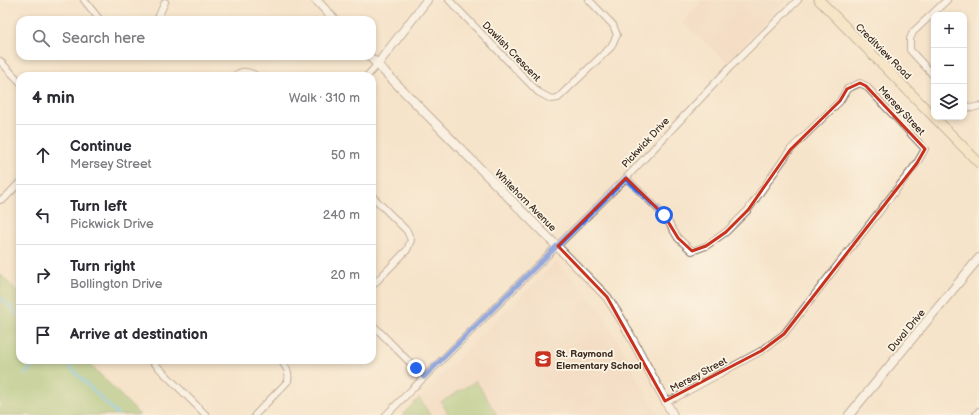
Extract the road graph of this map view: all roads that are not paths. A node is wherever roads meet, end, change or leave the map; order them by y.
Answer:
1 (84, 0) edge
2 (316, 0) edge
3 (427, 0) edge
4 (449, 0) edge
5 (589, 0) edge
6 (798, 0) edge
7 (819, 0) edge
8 (946, 0) edge
9 (166, 2) dead end
10 (97, 16) edge
11 (159, 16) edge
12 (331, 16) edge
13 (373, 60) edge
14 (0, 61) edge
15 (377, 65) junction
16 (371, 72) edge
17 (931, 73) edge
18 (16, 78) edge
19 (979, 106) edge
20 (967, 107) edge
21 (931, 114) edge
22 (937, 120) edge
23 (979, 163) edge
24 (626, 178) junction
25 (16, 186) edge
26 (0, 200) edge
27 (376, 200) edge
28 (558, 246) junction
29 (979, 258) edge
30 (376, 282) edge
31 (376, 328) edge
32 (155, 364) edge
33 (283, 364) edge
34 (424, 377) junction
35 (665, 401) junction
36 (979, 411) edge
37 (206, 415) edge
38 (255, 415) edge
39 (386, 415) edge
40 (673, 415) edge
41 (849, 415) edge
42 (976, 415) edge

1 - 10 street
2 - 12 street
3 - 15 street
4 - 5 street, Dawlish Crescent
6 - 24 street, Pickwick Drive
7 - 21 main road, Creditview Road
8 - 17 street
9 - 11 street
13 - 15 street, Whitehorn Avenue
14 - 18 street
15 - 16 street
15 - 28 street, Whitehorn Avenue
19 - 20 street
22 - 23 main road, Creditview Road
24 - 28 street, Pickwick Drive
24 - 35 street, Mersey Street
25 - 26 street
27 - 30 street
28 - 34 street, Pickwick Drive
28 - 35 street, Whitehorn Avenue
29 - 41 street, Duval Drive
31 - 34 street
32 - 37 street
33 - 38 street
34 - 39 street, Pickwick Drive
35 - 40 street, Whitehorn Avenue
36 - 42 street

